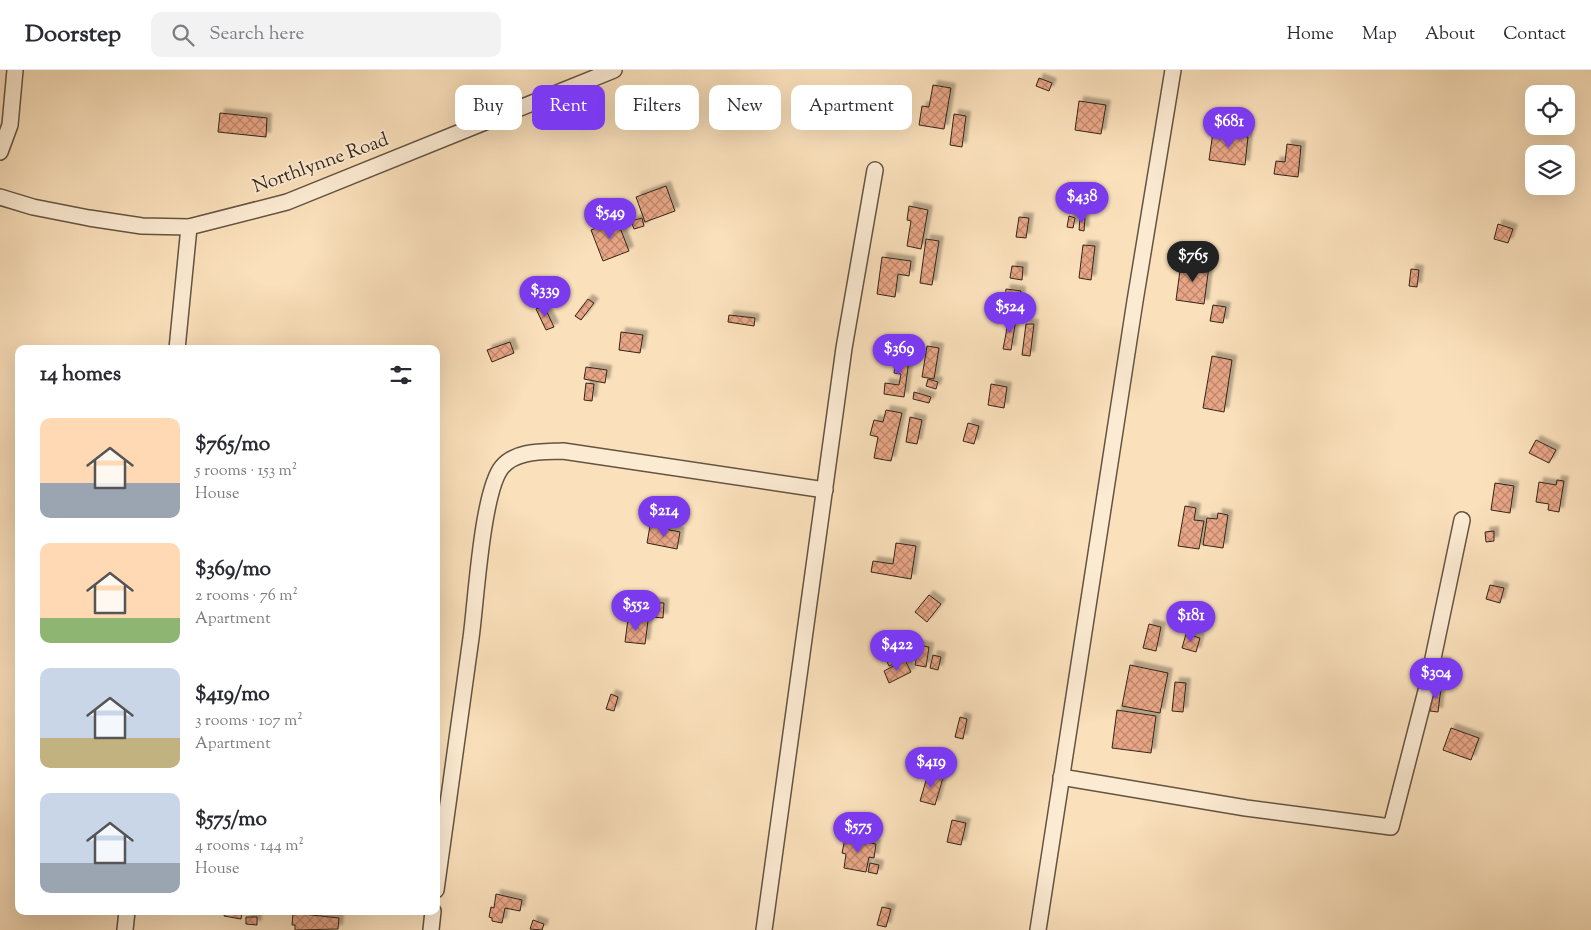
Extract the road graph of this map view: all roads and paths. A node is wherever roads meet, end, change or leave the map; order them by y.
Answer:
1 (15, 70) edge
2 (614, 70) edge
3 (1173, 70) edge
4 (0, 152) edge
5 (875, 170) dead end
6 (0, 197) edge
7 (189, 227) junction
8 (177, 345) edge
9 (825, 490) junction
10 (1462, 520) dead end
11 (1061, 777) junction
12 (440, 860) edge
13 (127, 915) edge
14 (433, 915) edge
15 (125, 930) edge
16 (431, 930) edge
17 (764, 930) edge
18 (1038, 930) edge

1 - 4 street
2 - 7 street, Northlynne Road
3 - 11 street
5 - 9 street
6 - 7 street, Northlynne Road
7 - 8 street
9 - 12 street
9 - 17 street
10 - 11 street
11 - 18 street
13 - 15 street
14 - 16 street

